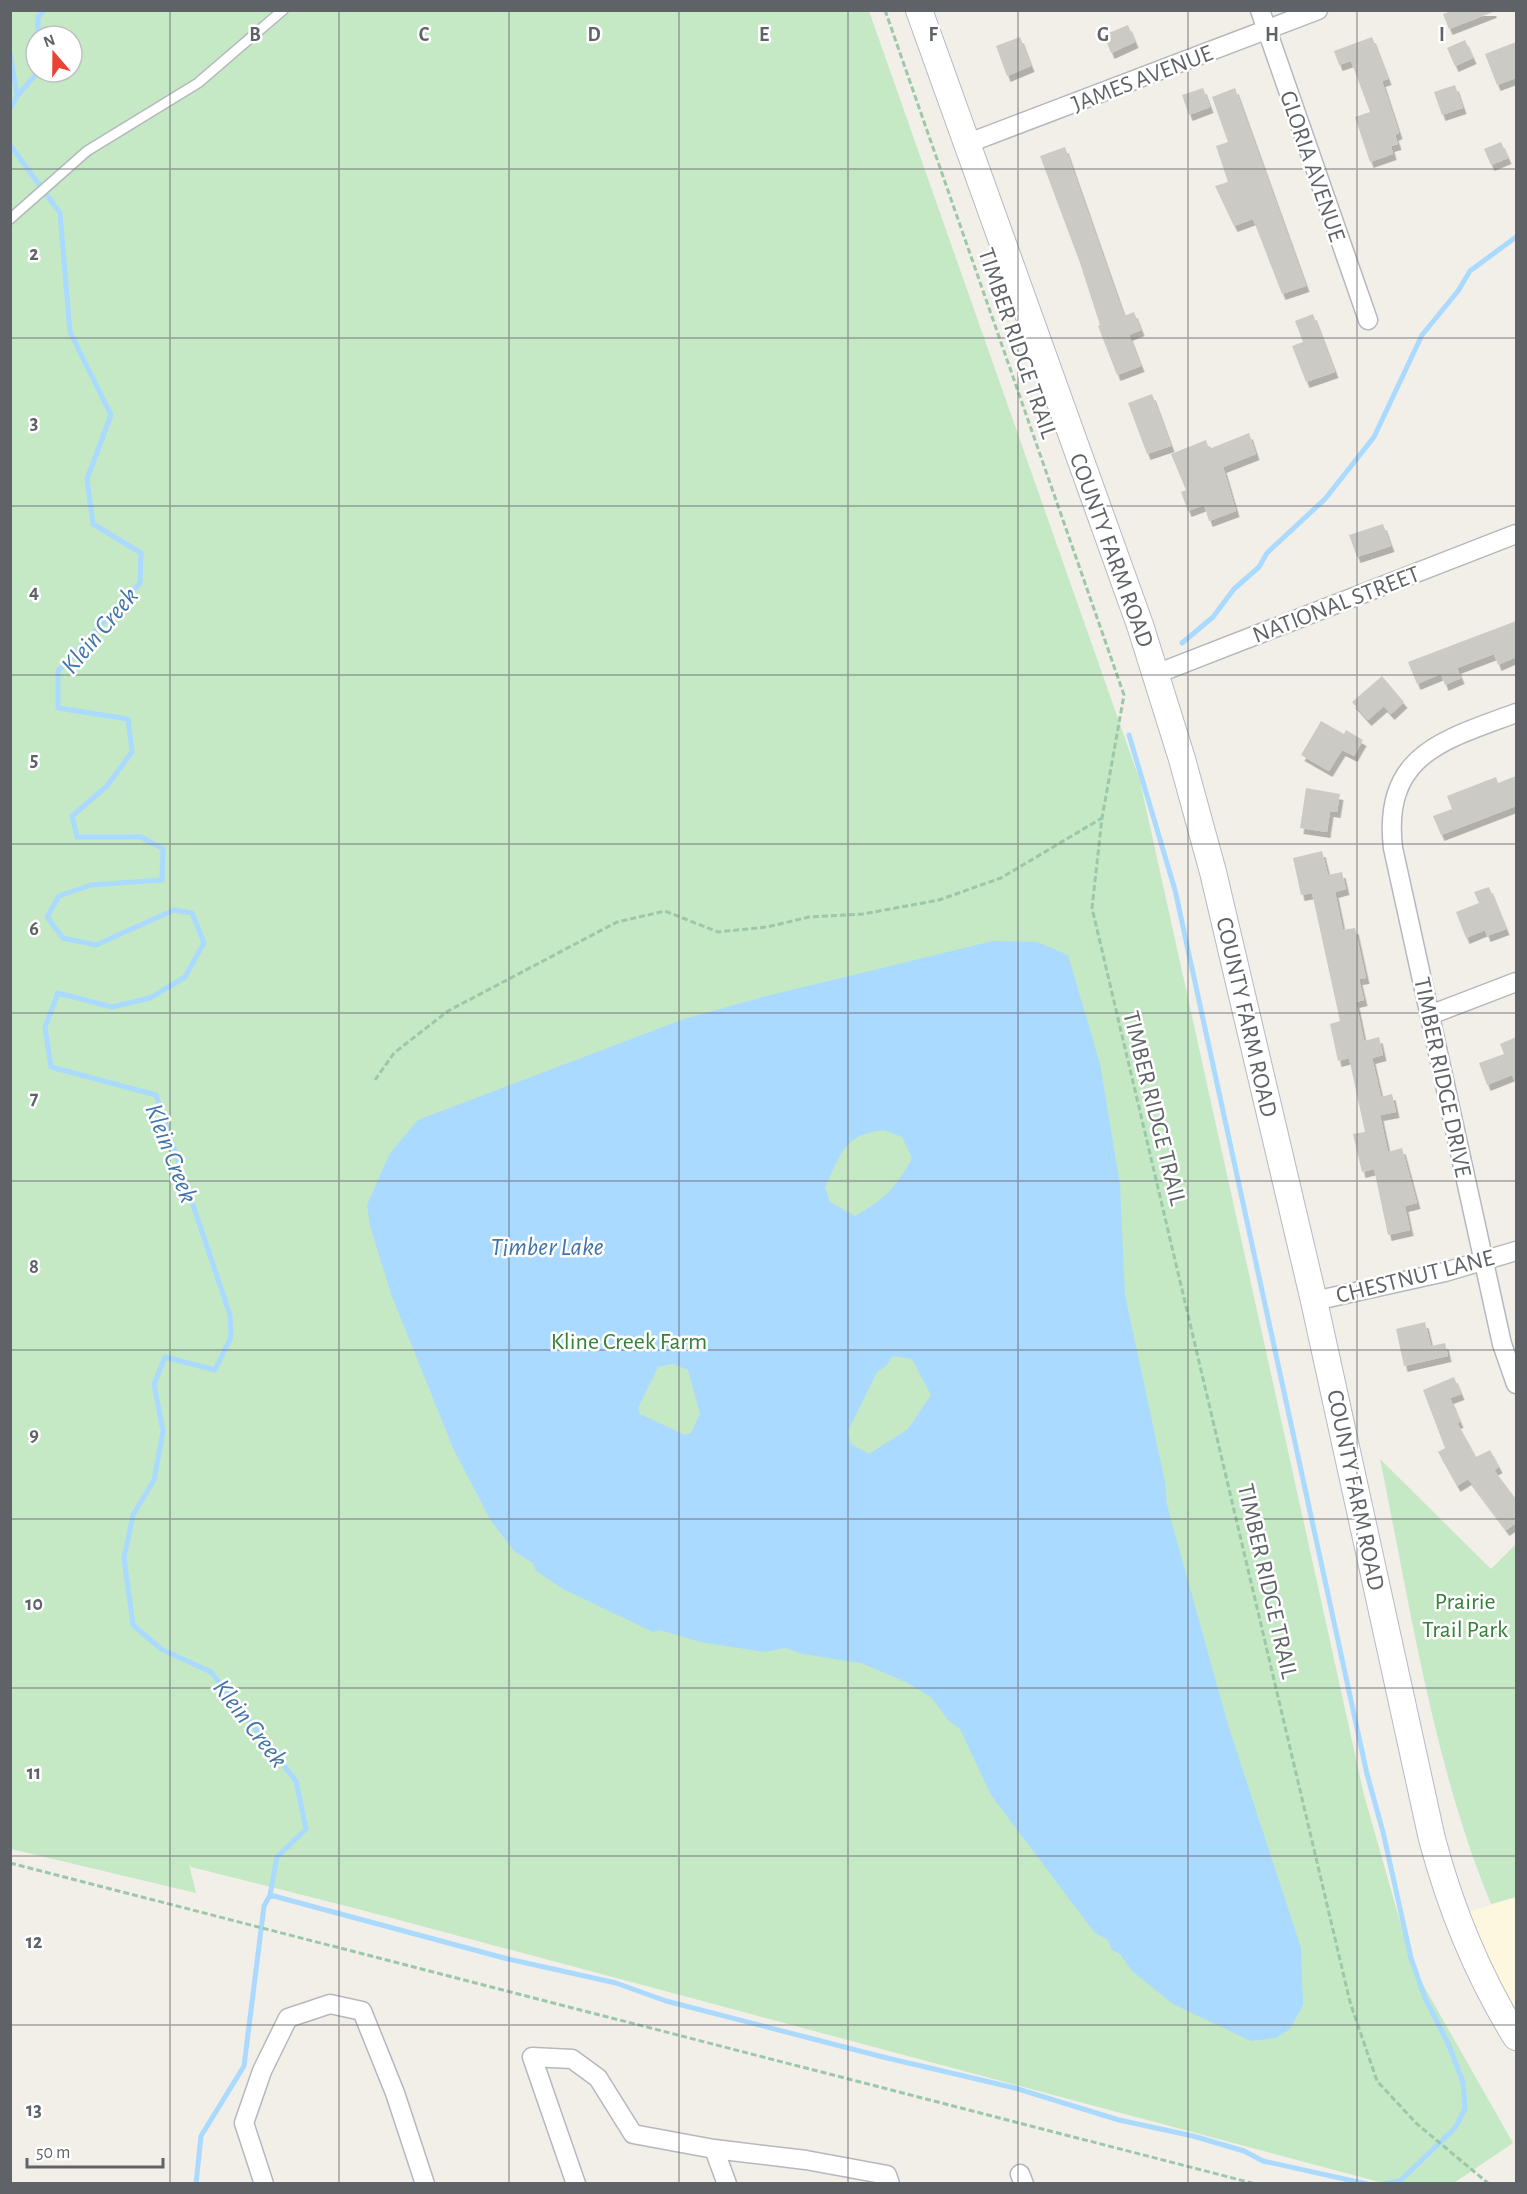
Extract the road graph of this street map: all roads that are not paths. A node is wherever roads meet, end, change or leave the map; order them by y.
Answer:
1 (283, 10) edge
2 (919, 10) edge
3 (1260, 10) edge
4 (1318, 10) edge
5 (1266, 30) junction
6 (966, 144) junction
7 (10, 219) edge
8 (1368, 320) dead end
9 (1516, 534) edge
10 (1156, 674) junction
11 (1516, 713) edge
12 (1516, 982) edge
13 (1430, 1015) junction
14 (1516, 1251) edge
15 (1484, 1260) junction
16 (1314, 1301) junction
17 (1516, 1384) edge
18 (1514, 2028) edge
19 (714, 2149) junction
20 (264, 2184) edge
21 (425, 2184) edge
22 (576, 2184) edge
23 (727, 2184) edge
24 (890, 2184) edge

1 - 7 lane
2 - 6 main road, COUNTY FARM ROAD
3 - 5 street, GLORIA AVENUE
4 - 5 street, JAMES AVENUE
5 - 6 street, JAMES AVENUE
5 - 8 street, GLORIA AVENUE
6 - 10 main road, COUNTY FARM ROAD
9 - 10 street, NATIONAL STREET
10 - 16 main road, COUNTY FARM ROAD
11 - 13 street, TIMBER RIDGE DRIVE
12 - 13 street
13 - 15 street, TIMBER RIDGE DRIVE
14 - 15 street, CHESTNUT LANE
15 - 16 street, CHESTNUT LANE
15 - 17 street, TIMBER RIDGE DRIVE
16 - 18 main road, COUNTY FARM ROAD
19 - 22 street
19 - 23 street
19 - 24 street
20 - 21 street

